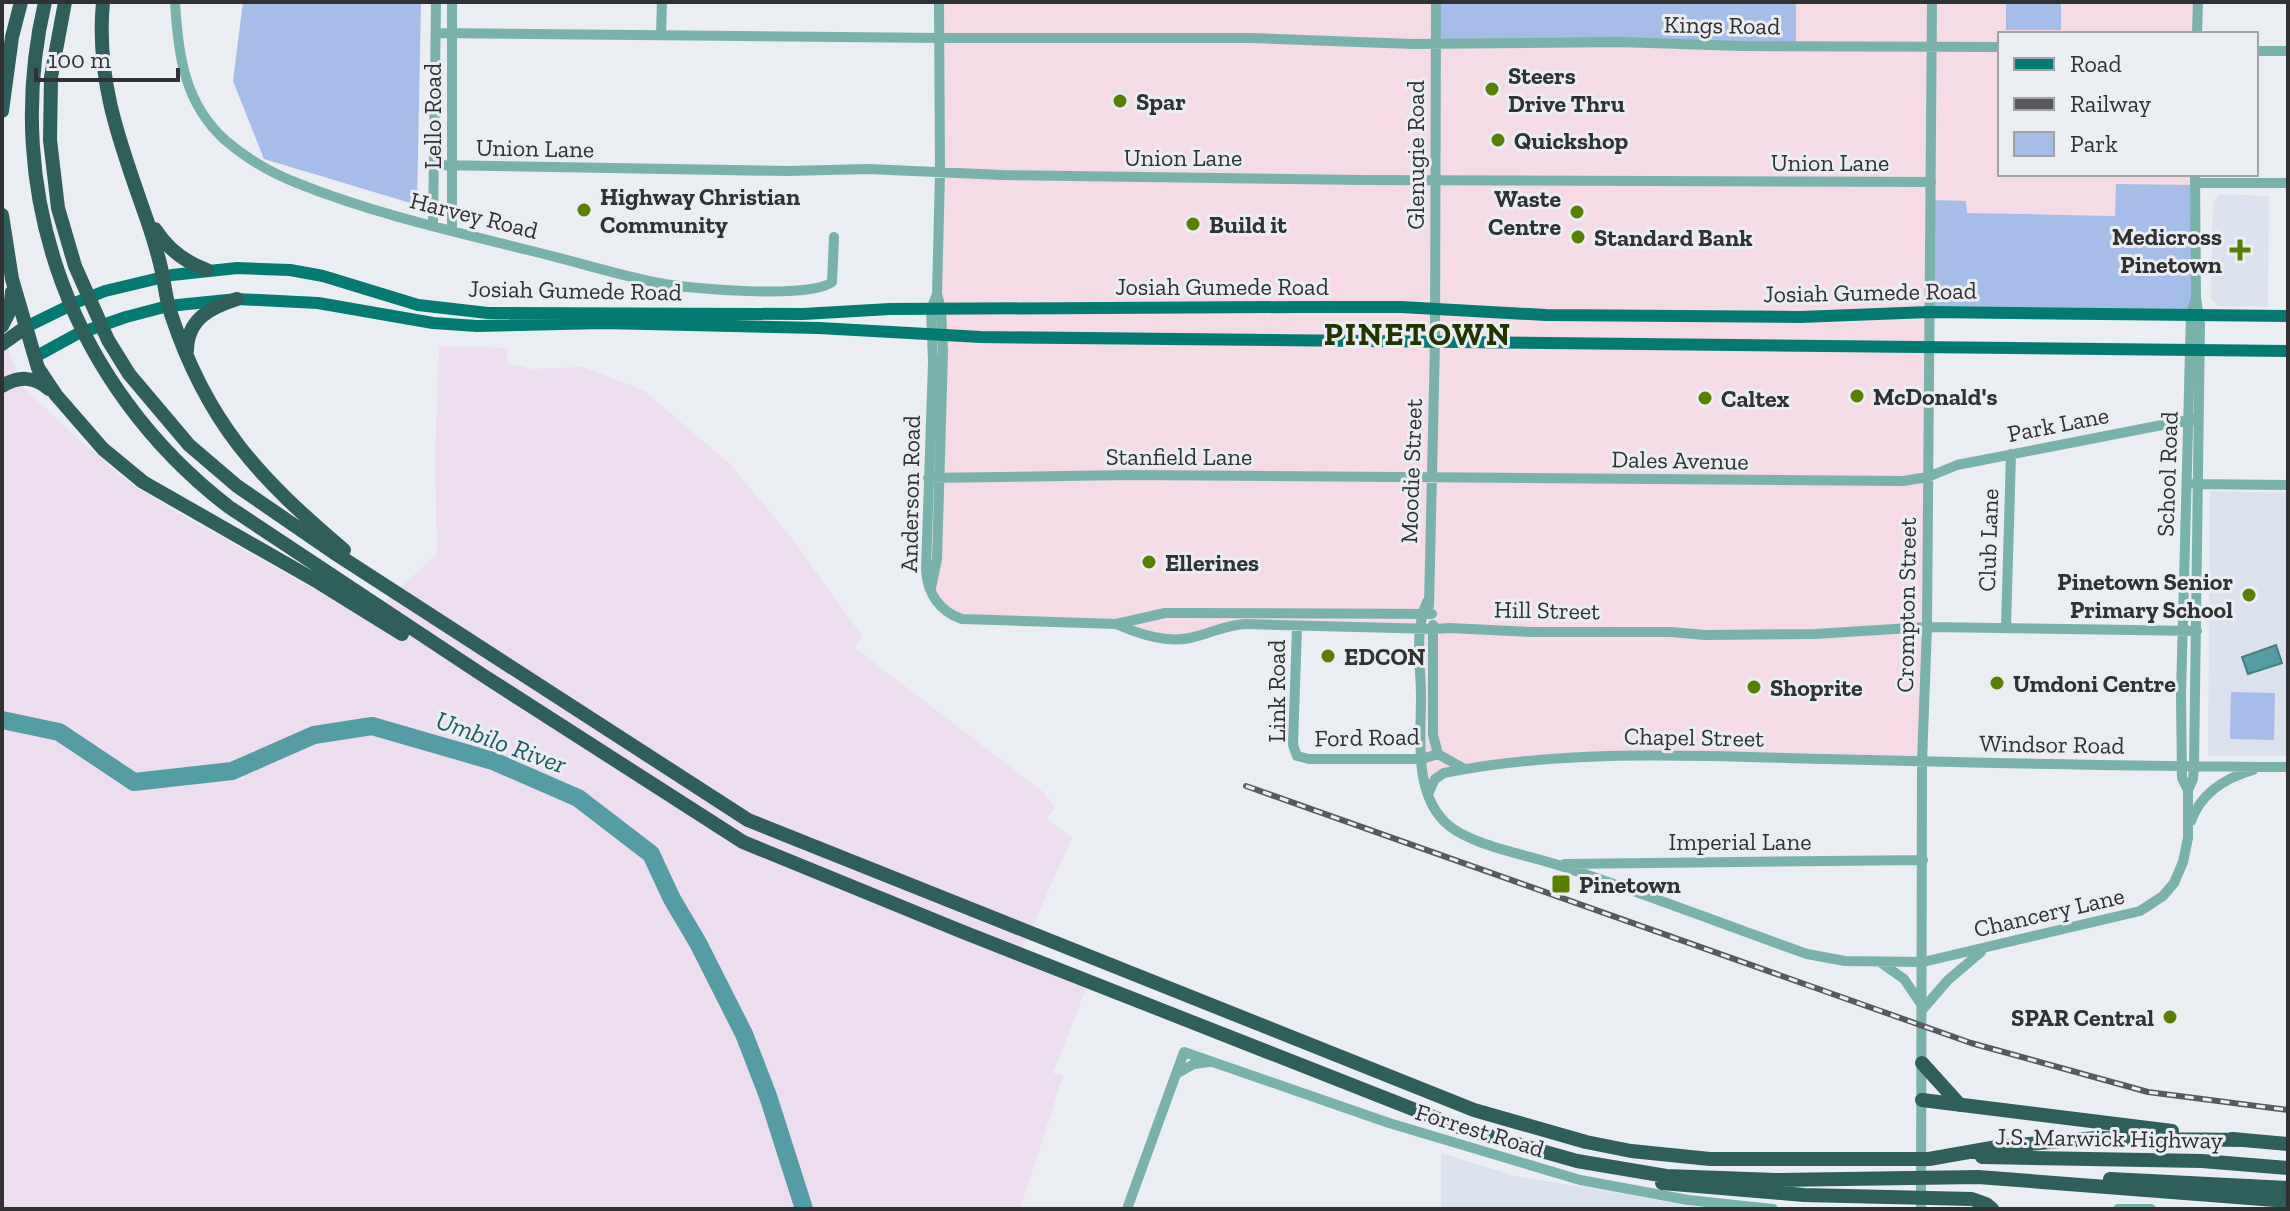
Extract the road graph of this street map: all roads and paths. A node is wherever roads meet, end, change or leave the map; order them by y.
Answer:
1 (21, 2) edge
2 (45, 2) edge
3 (65, 2) edge
4 (103, 2) edge
5 (175, 2) edge
6 (436, 2) edge
7 (452, 2) edge
8 (662, 2) edge
9 (939, 2) edge
10 (1436, 2) edge
11 (1932, 2) edge
12 (2198, 2) edge
13 (2197, 32) edge
14 (436, 33) junction
15 (452, 33) junction
16 (661, 35) junction
17 (939, 38) junction
18 (1435, 44) junction
19 (1931, 45) junction
20 (1998, 47) edge
21 (2258, 51) edge
22 (2288, 51) edge
23 (2, 111) edge
24 (434, 165) junction
25 (452, 167) junction
26 (940, 173) junction
27 (2195, 178) edge
28 (1435, 180) junction
29 (1931, 182) junction
30 (2288, 183) edge
31 (142, 203) junction
32 (2, 215) edge
33 (433, 226) junction
34 (452, 231) junction
35 (834, 237) dead end
36 (207, 270) junction
37 (163, 276) junction
38 (12, 279) junction
39 (237, 299) junction
40 (168, 306) junction
41 (1434, 308) junction
42 (936, 309) junction
43 (1929, 312) junction
44 (2195, 314) junction
45 (2288, 316) edge
46 (2, 326) edge
47 (26, 327) junction
48 (937, 335) junction
49 (1435, 342) junction
50 (2, 344) edge
51 (1929, 348) junction
52 (2194, 351) junction
53 (2288, 351) edge
54 (187, 352) junction
55 (35, 357) junction
56 (2, 385) edge
57 (56, 395) junction
58 (2194, 418) junction
59 (2011, 454) junction
60 (1928, 477) junction
61 (934, 478) junction
62 (1431, 478) junction
63 (2185, 484) junction
64 (2198, 485) junction
65 (2288, 485) edge
66 (930, 590) joint
67 (1165, 613) junction
68 (1427, 614) junction
69 (1116, 624) junction
70 (1297, 627) junction
71 (1927, 627) junction
72 (2006, 627) junction
73 (1421, 629) junction
74 (1433, 629) junction
75 (2182, 630) junction
76 (2197, 631) junction
77 (1167, 639) junction
78 (484, 676) junction
79 (549, 693) junction
80 (1438, 754) junction
81 (1297, 756) joint
82 (1422, 759) junction
83 (1922, 762) junction
84 (2182, 766) junction
85 (2194, 766) junction
86 (2262, 767) junction
87 (2288, 767) edge
88 (1465, 769) junction
89 (2188, 790) junction
90 (1428, 794) junction
91 (2188, 829) junction
92 (1923, 860) junction
93 (1558, 864) junction
94 (2174, 883) joint
95 (1985, 948) junction
96 (1880, 962) junction
97 (1923, 962) junction
98 (1923, 1013) junction
99 (1922, 1058) junction
100 (1211, 1061) junction
101 (1174, 1075) junction
102 (1922, 1100) junction
103 (1960, 1105) junction
104 (2242, 1140) junction
105 (2288, 1144) edge
106 (1929, 1159) junction
107 (1577, 1161) junction
108 (2288, 1168) edge
109 (1978, 1177) junction
110 (2288, 1188) edge
111 (2288, 1201) edge
112 (1921, 1208) edge
113 (1127, 1209) edge
114 (1773, 1209) edge
115 (1992, 1209) edge
116 (2118, 1209) edge
117 (2151, 1209) edge

1 - 23 highway
2 - 78 highway
3 - 79 highway
4 - 31 highway
5 - 33 street, Harvey Road
6 - 14 street, Lello Road
7 - 15 street, Lello Road
8 - 16 street
9 - 17 street, Anderson Road
10 - 18 street, Glenugie Road
11 - 19 street, Crompton Street
12 - 13 street
14 - 15 street, Kings Road
14 - 24 street, Lello Road
15 - 16 street, Kings Road
15 - 25 street, Lello Road
16 - 17 street, Kings Road
17 - 18 street, Kings Road
17 - 26 street, Anderson Road
18 - 19 street, Kings Road
18 - 28 street, Glenugie Road
19 - 20 street, Kings Road
19 - 29 street, Crompton Street
21 - 22 street
24 - 25 street, Union Lane
24 - 33 street, Lello Road
25 - 26 street, Union Lane
25 - 34 street, Lello Road
26 - 28 street, Union Lane
26 - 42 street, Anderson Road
27 - 30 street
27 - 44 street, School Road
28 - 29 street, Union Lane
28 - 41 street, Glenugie Road
29 - 43 street, Crompton Street
31 - 36 highway
31 - 37 highway
32 - 38 highway
33 - 34 street, Harvey Road
34 - 35 street, Harvey Road
36 - 37 main road, Josiah Gumede Road
36 - 42 main road, Josiah Gumede Road
37 - 40 highway
37 - 47 main road, Josiah Gumede Road
38 - 46 highway
38 - 47 highway
39 - 40 main road, Josiah Gumede Road
39 - 48 main road, Josiah Gumede Road
39 - 54 highway
40 - 54 highway
40 - 55 main road, Josiah Gumede Road
41 - 42 main road, Josiah Gumede Road
41 - 43 main road, Josiah Gumede Road
41 - 49 street, Glenugie Road
42 - 48 street, Anderson Road
43 - 44 main road, Josiah Gumede Road
43 - 51 street, Crompton Street
44 - 45 main road, Josiah Gumede Road
44 - 52 street, School Road
47 - 50 highway
47 - 55 highway
48 - 49 main road, Josiah Gumede Road
48 - 61 street, Anderson Road
49 - 51 main road, Josiah Gumede Road
49 - 62 street, Moodie Street
51 - 52 main road, Josiah Gumede Road
51 - 60 street, Crompton Street
52 - 53 main road, Josiah Gumede Road
52 - 58 street, School Road
54 - 79 highway
55 - 56 highway
55 - 57 highway
56 - 57 highway
57 - 78 highway
58 - 59 street, Park Lane
58 - 63 street, School Road
58 - 64 street, School Road
59 - 60 street, Park Lane
59 - 72 street, Club Lane
60 - 62 street, Dales Avenue
60 - 71 street, Crompton Street
61 - 62 street, Stanfield Lane
61 - 66 street, Anderson Road
62 - 68 street, Moodie Street
63 - 64 street
63 - 75 street, School Road
64 - 65 street
64 - 76 street, School Road
66 - 69 street, Hill Street
67 - 68 street, Hill Street
67 - 69 street, Hill Street
67 - 77 street
68 - 73 street, Moodie Street
68 - 74 street, Moodie Street
69 - 77 street, Hill Street
70 - 73 street, Hill Street
70 - 77 street, Hill Street
70 - 81 street, Link Road
71 - 72 street, Hill Street
71 - 74 street, Hill Street
71 - 83 street, Crompton Street
72 - 75 street, Hill Street
73 - 74 street, Hill Street
73 - 82 street, Moodie Street
74 - 80 street, Moodie Street
75 - 76 street, Hill Street
75 - 84 street, School Road
76 - 85 street, School Road
78 - 107 highway
79 - 106 highway
80 - 82 street, Ford Road
80 - 88 street
81 - 82 street, Ford Road
82 - 90 street, Moodie Street
83 - 84 street, Windsor Road
83 - 88 street, Chapel Street
83 - 92 street, Crompton Street
84 - 85 street, Windsor Road
84 - 89 street, School Road
85 - 86 street, Windsor Road
85 - 89 street, School Road
86 - 87 street, Windsor Road
86 - 91 street
88 - 90 street, Chapel Street
89 - 91 street, School Road
90 - 93 street
91 - 94 street, School Road
92 - 93 street, Imperial Lane
92 - 97 street, Crompton Street
93 - 96 street, Chancery Lane
94 - 95 street, Chancery Lane
95 - 97 street, Chancery Lane
95 - 98 street
96 - 97 street, Chancery Lane
96 - 98 street
97 - 98 street, Crompton Street
98 - 99 street, Crompton Street
99 - 102 street, Crompton Street
99 - 103 highway
100 - 101 street
100 - 101 street, Forrest Road
100 - 114 street, Forrest Road
101 - 113 street
102 - 103 highway
102 - 112 street, Crompton Street
103 - 104 highway
104 - 105 highway
104 - 106 highway
106 - 108 highway, J.S. Marwick Highway
107 - 109 highway
107 - 115 highway
109 - 110 highway, J.S. Marwick Highway
109 - 111 highway
116 - 117 street

